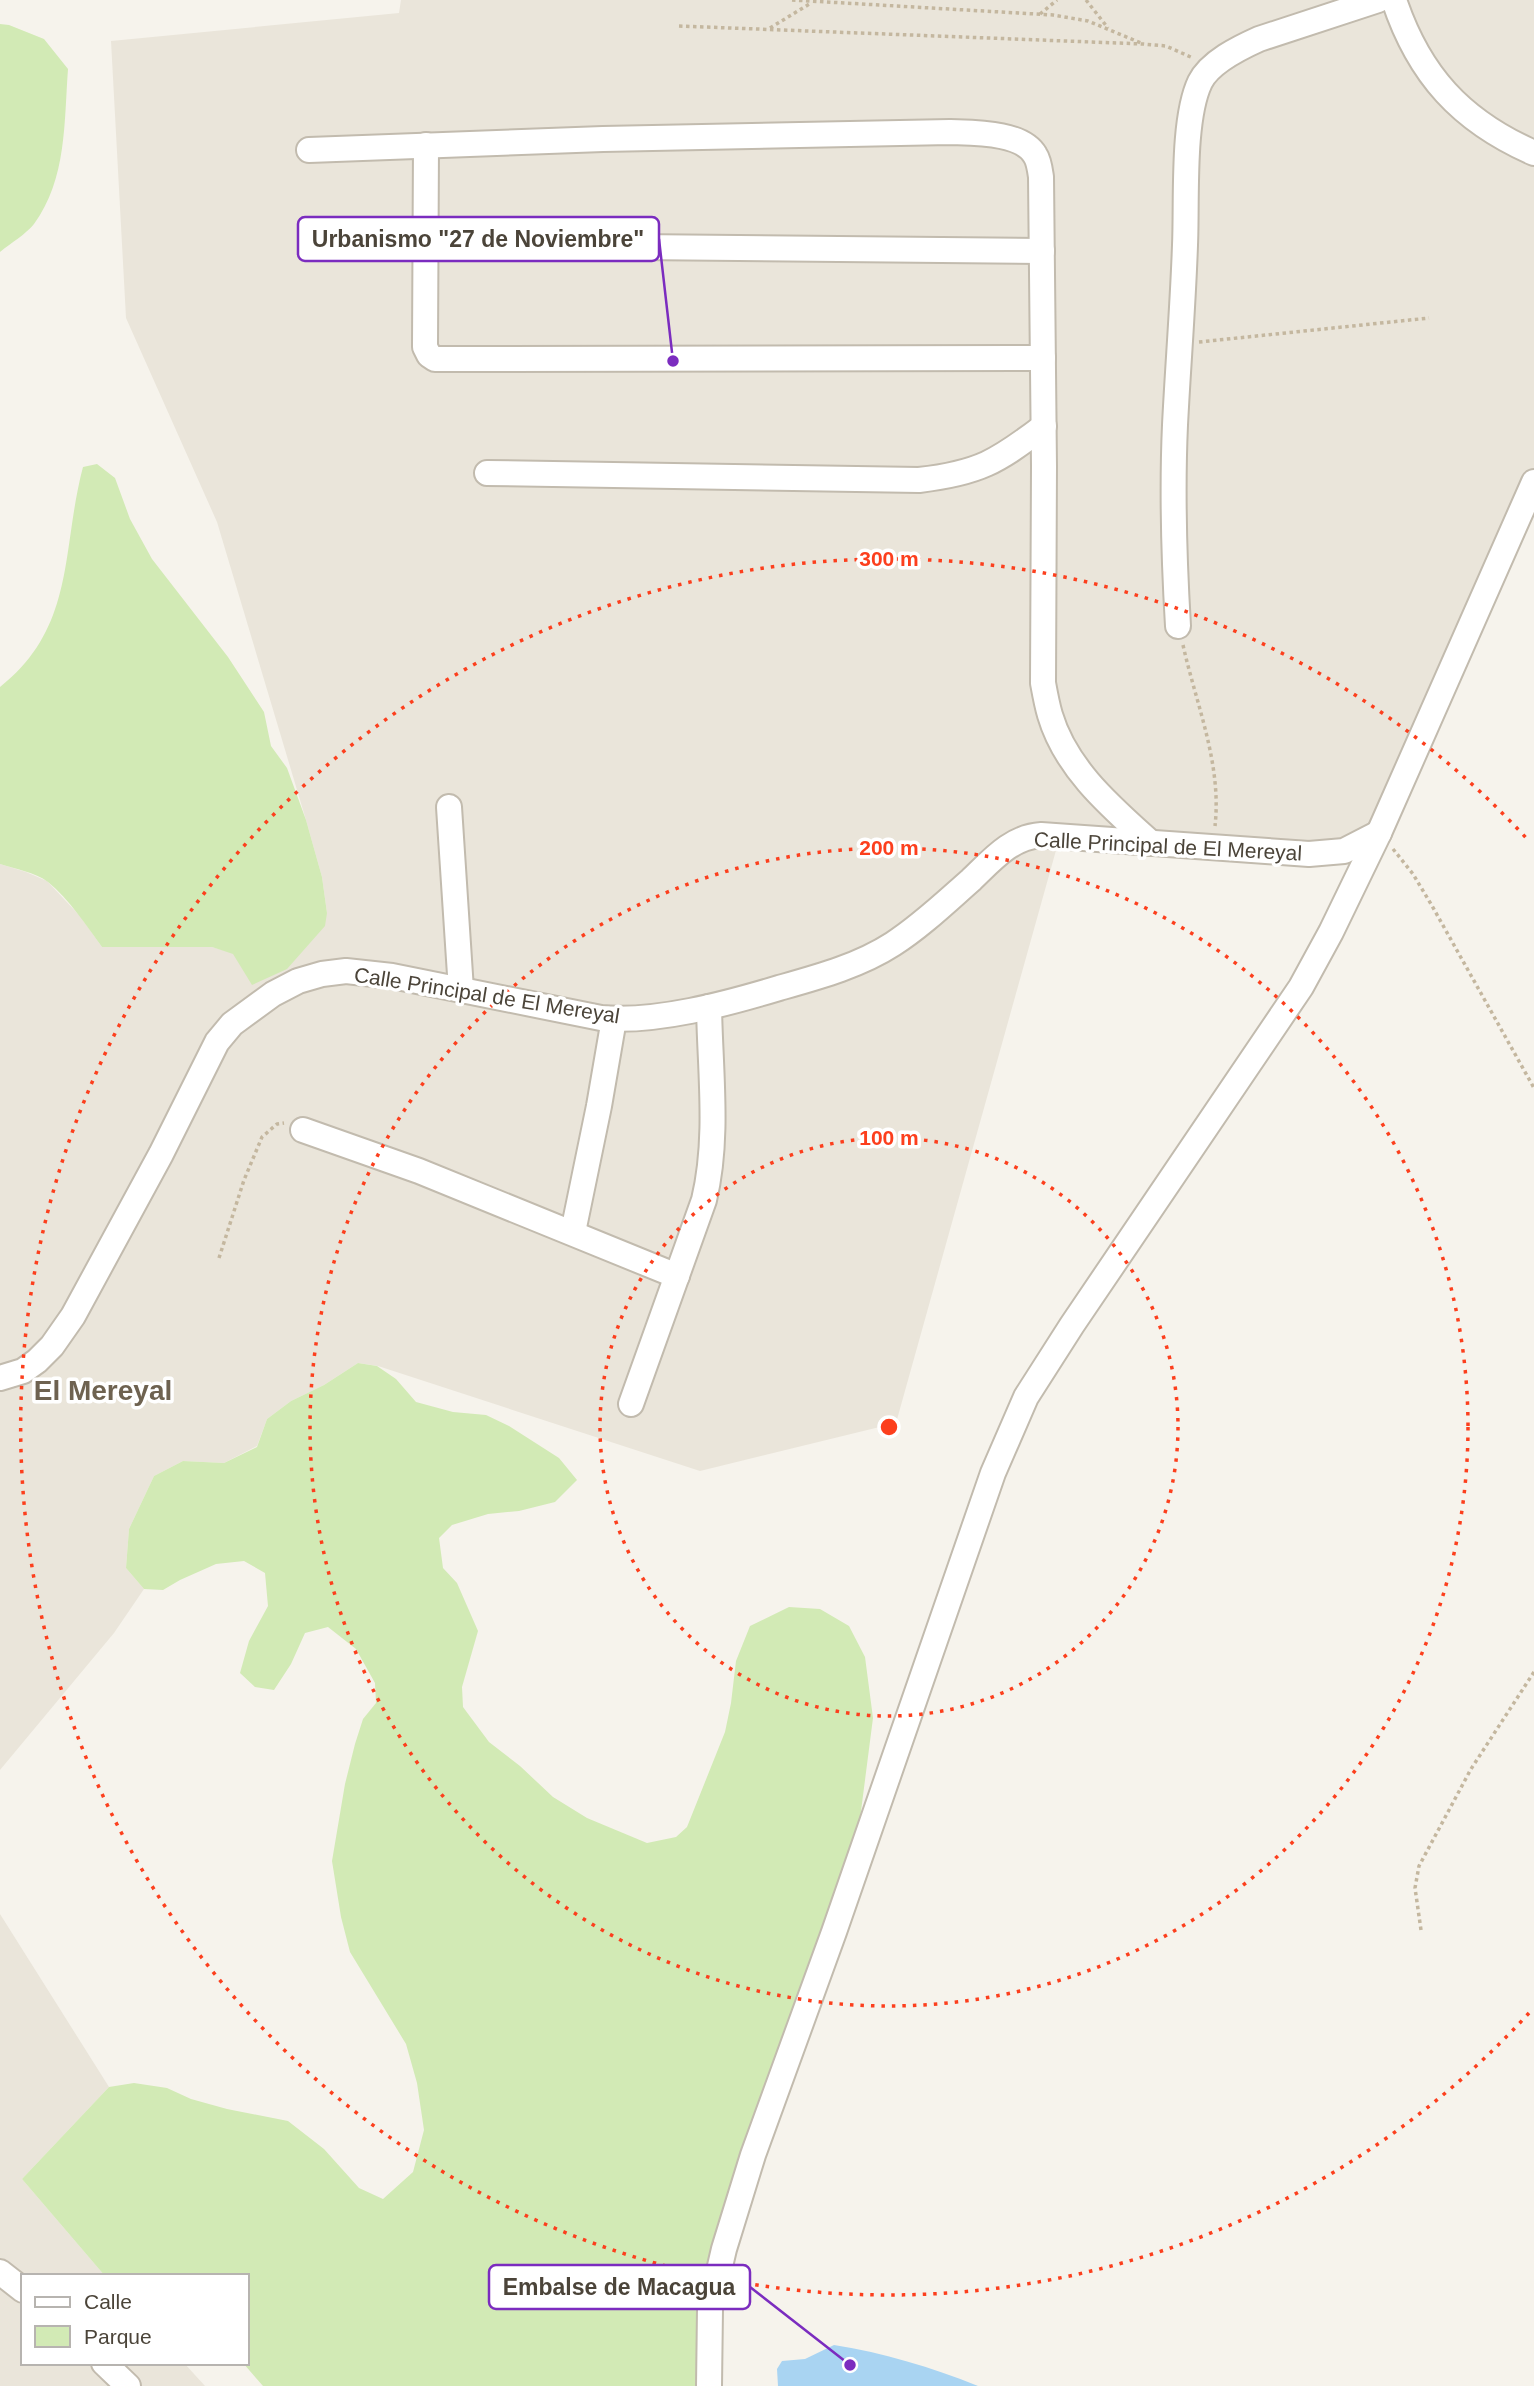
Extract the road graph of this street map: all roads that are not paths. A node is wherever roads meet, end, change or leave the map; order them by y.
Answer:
1 (1378, 0) edge
2 (1394, 0) edge
3 (426, 145) junction
4 (309, 150) dead end
5 (1534, 153) edge
6 (425, 245) junction
7 (1042, 251) junction
8 (1043, 358) junction
9 (1044, 426) junction
10 (487, 473) dead end
11 (1534, 482) edge
12 (1178, 626) road end
13 (449, 807) dead end
14 (1379, 833) junction
15 (1151, 843) junction
16 (461, 990) junction
17 (709, 1007) junction
18 (614, 1019) junction
19 (303, 1130) road end
20 (573, 1232) junction
21 (677, 1276) junction
22 (0, 1378) edge
23 (631, 1405) dead end
24 (0, 2272) edge
25 (21, 2288) edge
26 (106, 2365) edge
27 (128, 2386) edge
28 (709, 2386) edge

1 - 12 street
2 - 5 street
3 - 4 street
3 - 6 street
3 - 7 street
6 - 7 street
6 - 8 street
7 - 8 street
8 - 9 street
9 - 10 street
9 - 15 street
11 - 14 street
13 - 16 street
14 - 15 street, Calle Principal de El Mereyal
14 - 28 street
15 - 17 street, Calle Principal de El Mereyal
16 - 18 street, Calle Principal de El Mereyal
16 - 22 street, Calle Principal de El Mereyal
17 - 18 street, Calle Principal de El Mereyal
17 - 21 street
18 - 20 street
19 - 20 street
20 - 21 street
21 - 23 street
24 - 25 street
26 - 27 street

